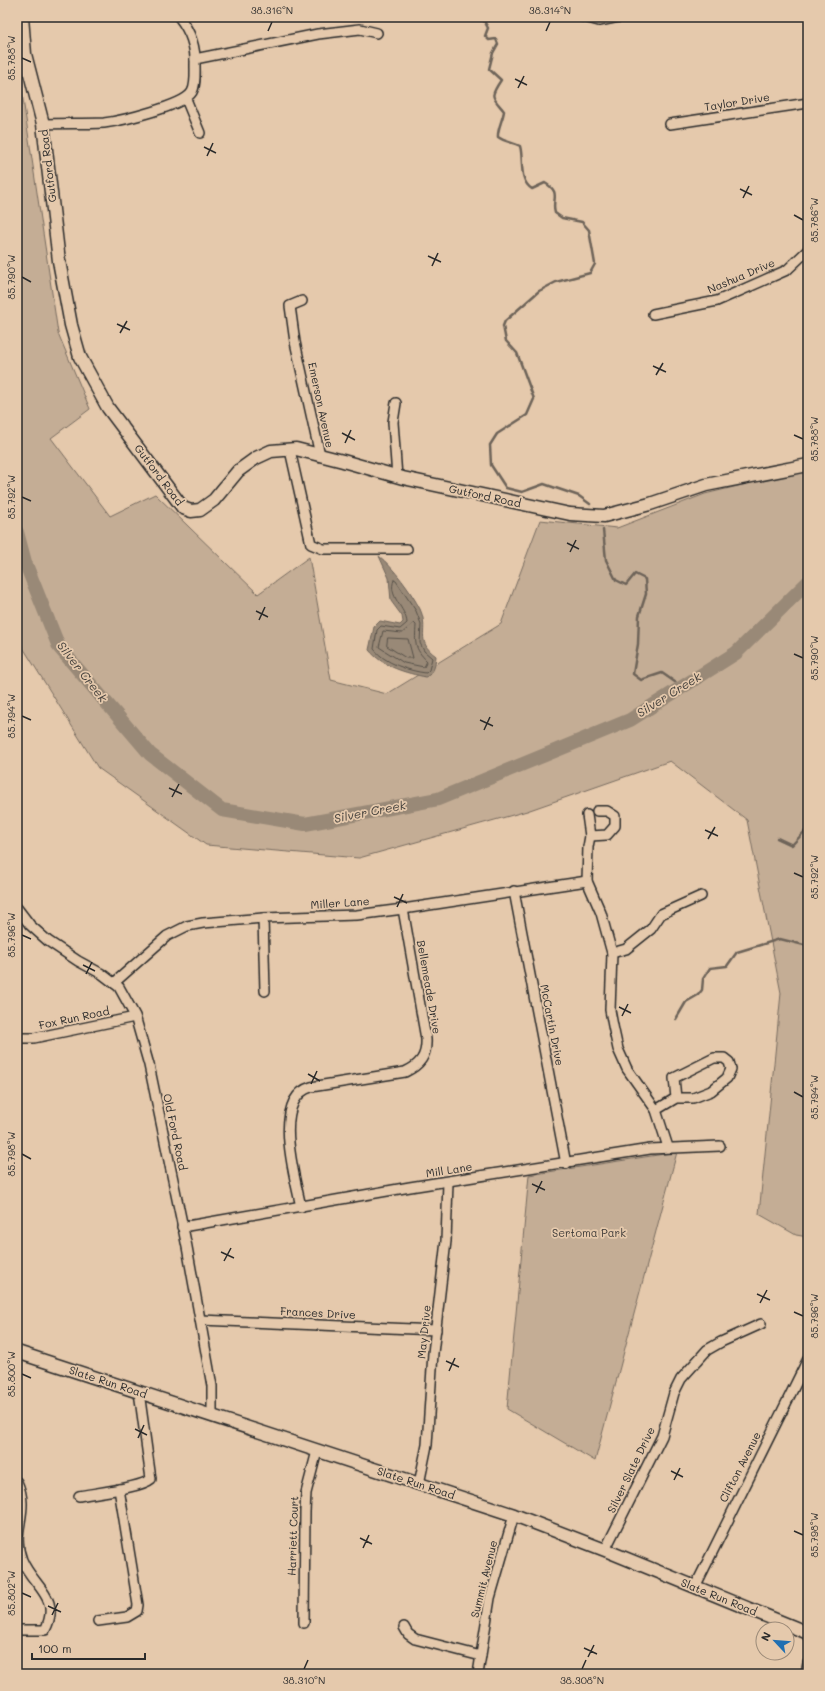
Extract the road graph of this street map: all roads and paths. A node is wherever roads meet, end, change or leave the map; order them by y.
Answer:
1 (22, 17) edge
2 (179, 17) edge
3 (584, 17) edge
4 (619, 17) edge
5 (377, 33) dead end
6 (195, 59) junction
7 (186, 99) junction
8 (808, 103) edge
9 (42, 124) junction
10 (670, 124) dead end
11 (200, 133) dead end
12 (808, 250) edge
13 (302, 301) dead end
14 (653, 314) dead end
15 (396, 403) dead end
16 (290, 450) junction
17 (320, 455) junction
18 (808, 465) edge
19 (397, 477) junction
20 (407, 549) dead end
21 (597, 811) dead end
22 (587, 815) dead end
23 (590, 836) junction
24 (587, 881) junction
25 (514, 892) junction
26 (701, 896) dead end
27 (403, 909) junction
28 (18, 912) edge
29 (263, 918) junction
30 (612, 953) junction
31 (114, 983) junction
32 (265, 991) dead end
33 (135, 1017) junction
34 (18, 1038) edge
35 (676, 1098) junction
36 (656, 1110) junction
37 (720, 1146) dead end
38 (668, 1147) junction
39 (566, 1164) junction
40 (448, 1182) junction
41 (301, 1207) junction
42 (182, 1228) junction
43 (200, 1320) junction
44 (761, 1324) dead end
45 (436, 1330) junction
46 (17, 1352) edge
47 (808, 1359) edge
48 (138, 1392) junction
49 (212, 1416) junction
50 (317, 1451) junction
51 (17, 1482) edge
52 (419, 1484) junction
53 (119, 1489) junction
54 (79, 1496) dead end
55 (514, 1515) junction
56 (605, 1550) junction
57 (695, 1587) junction
58 (98, 1621) dead end
59 (304, 1623) dead end
60 (404, 1627) dead end
61 (17, 1630) edge
62 (808, 1634) edge
63 (481, 1656) junction
64 (808, 1663) edge
65 (478, 1674) edge
66 (806, 1674) edge

1 - 9 street, Gutford Road
2 - 6 street
3 - 4 street
5 - 6 street
6 - 7 street
7 - 9 street
7 - 11 street
8 - 10 street, Taylor Drive
9 - 16 street, Gutford Road
12 - 14 street, Nashua Drive
13 - 17 street, Emerson Avenue
15 - 19 street
16 - 17 street, Gutford Road
16 - 20 street
17 - 19 street, Gutford Road
18 - 19 street, Gutford Road
21 - 23 street
22 - 23 street
23 - 24 street
24 - 25 street, Miller Lane
24 - 30 street
25 - 27 street, Miller Lane
25 - 39 street, McCartin Drive
26 - 30 street
27 - 29 street, Miller Lane
27 - 41 street, Bellemeade Drive
28 - 31 street, Old Ford Road
29 - 31 street, Miller Lane
29 - 32 street
30 - 36 street
31 - 33 street, Old Ford Road
33 - 34 street, Fox Run Road
33 - 42 street, Old Ford Road
35 - 35 street
35 - 36 street
36 - 38 street
37 - 38 street, Mill Lane
38 - 39 street, Mill Lane
39 - 40 street, Mill Lane
40 - 41 street, Mill Lane
40 - 45 street, May Drive
41 - 42 street, Mill Lane
42 - 43 street, Old Ford Road
43 - 45 street, Frances Drive
43 - 49 street, Old Ford Road
44 - 56 street, Silver Slate Drive
45 - 52 street, May Drive
46 - 48 street, Slate Run Road
47 - 57 street, Clifton Avenue
48 - 49 street, Slate Run Road
48 - 53 street
49 - 50 street, Slate Run Road
50 - 52 street, Slate Run Road
50 - 59 street, Harriett Court
51 - 61 street
52 - 55 street, Slate Run Road
53 - 54 street
53 - 58 street
55 - 56 street, Slate Run Road
55 - 63 street, Summit Avenue
56 - 57 street, Slate Run Road
57 - 62 street, Slate Run Road
60 - 63 street
63 - 65 street, Summit Avenue
64 - 66 street

